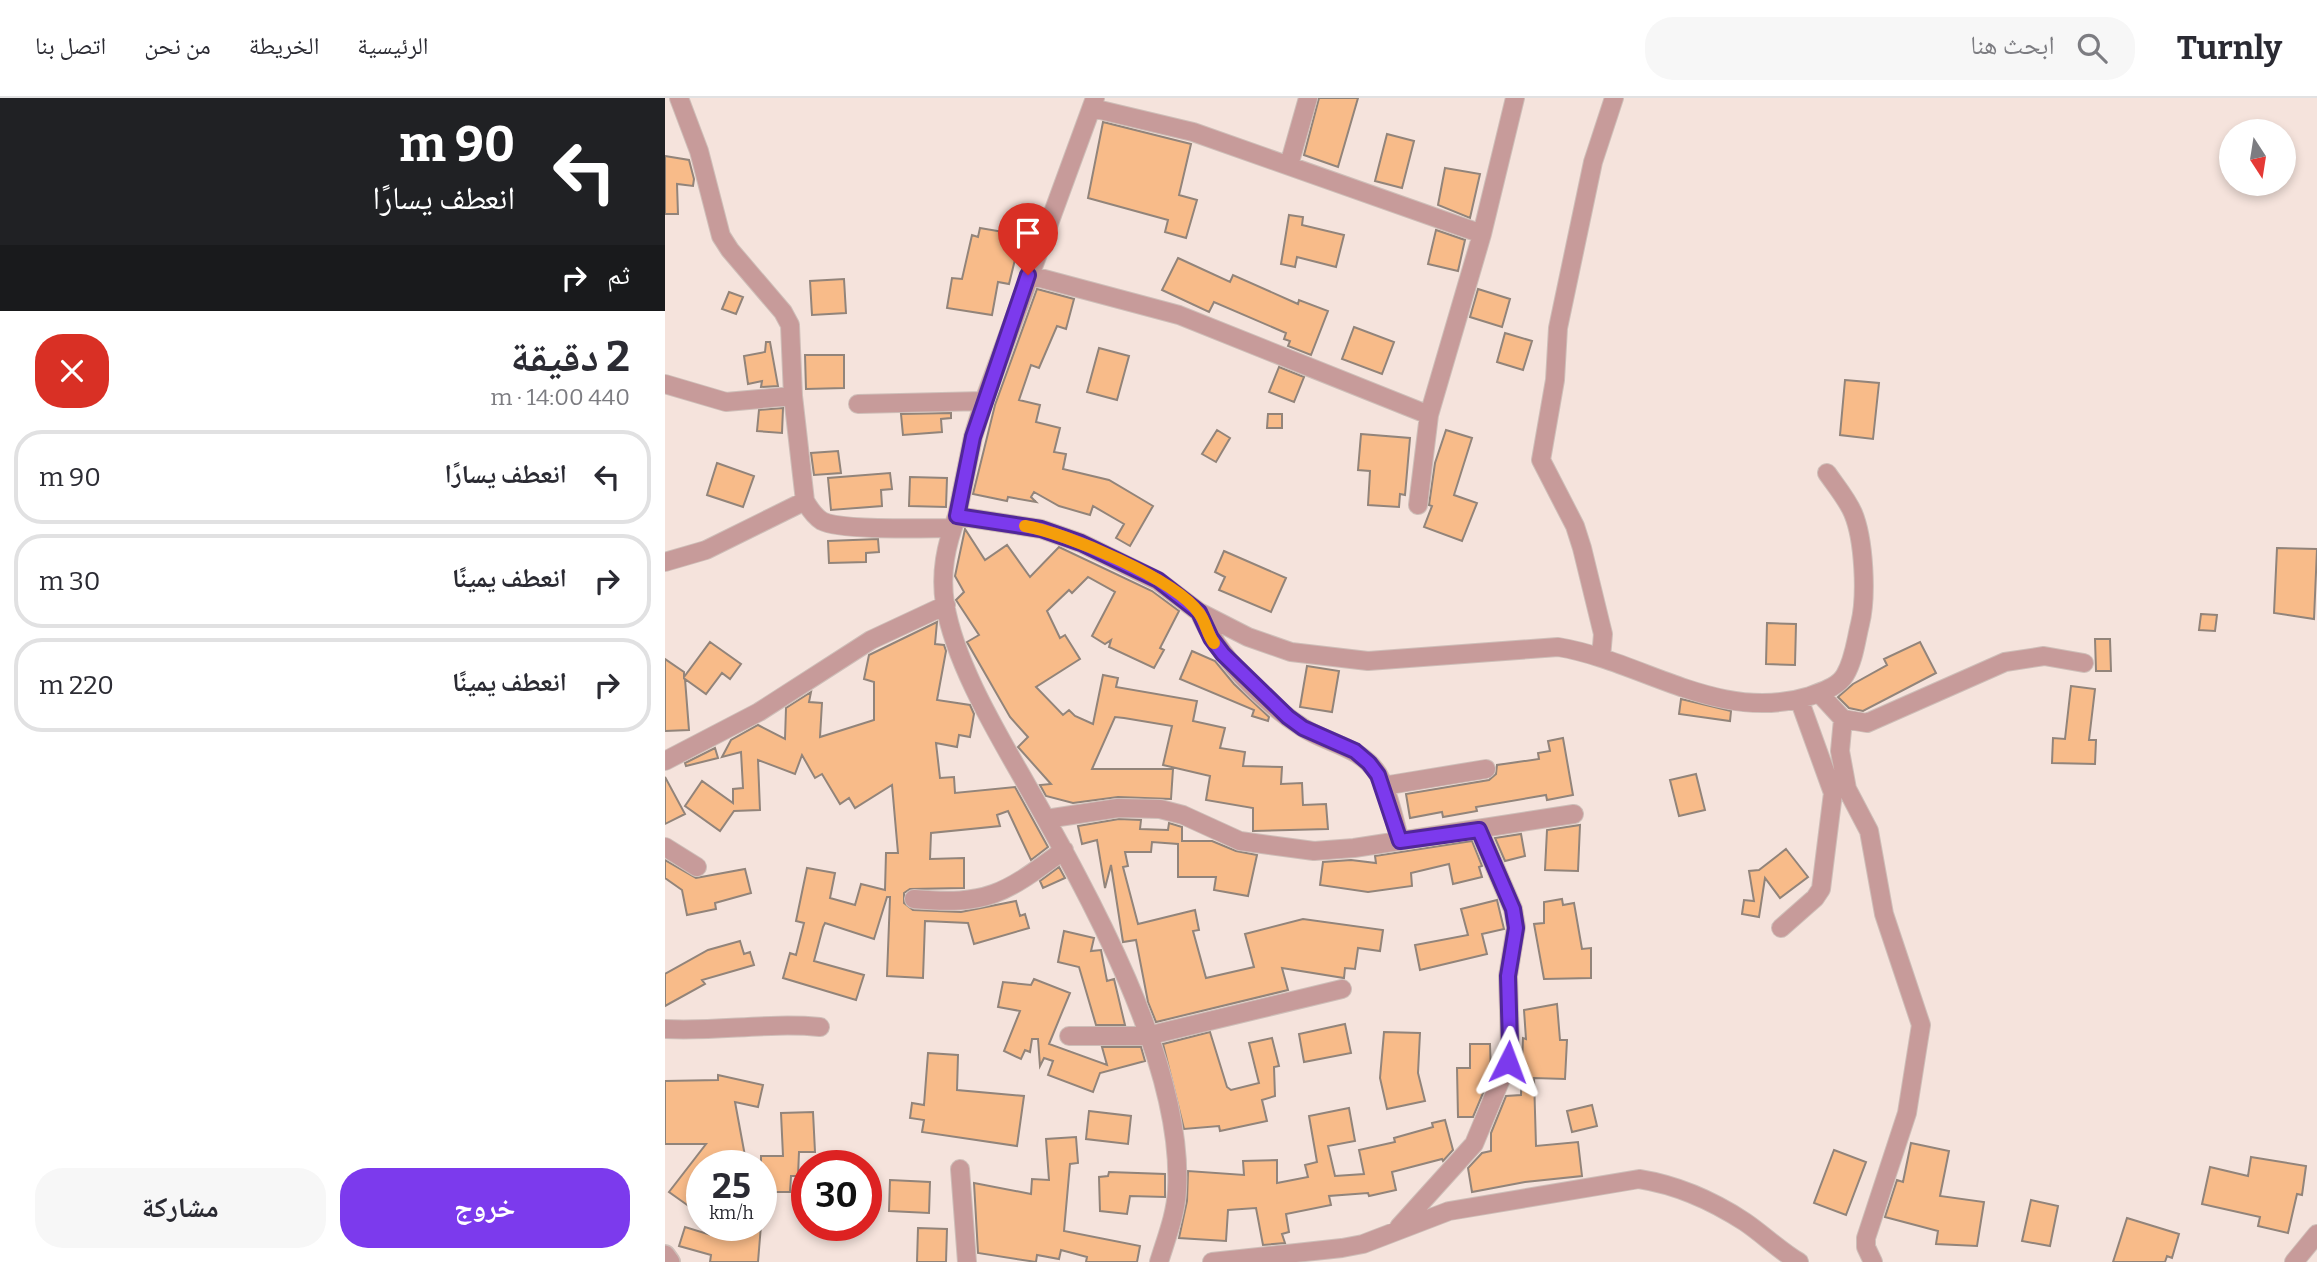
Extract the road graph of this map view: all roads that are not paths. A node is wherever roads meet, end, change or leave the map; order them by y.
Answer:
1 (679, 98) edge
2 (1308, 98) edge
3 (1515, 98) edge
4 (1614, 98) edge
5 (1094, 103) edge
6 (1289, 164) junction
7 (1482, 234) junction
8 (1028, 275) junction
9 (665, 384) edge
10 (793, 396) junction
11 (984, 401) junction
12 (858, 404) dead end
13 (1429, 415) junction
14 (1827, 473) dead end
15 (805, 500) junction
16 (1418, 505) dead end
17 (954, 522) junction
18 (665, 562) edge
19 (946, 605) junction
20 (1199, 612) junction
21 (1601, 658) junction
22 (2084, 663) dead end
23 (1819, 693) junction
24 (1799, 699) junction
25 (1843, 719) junction
26 (665, 761) edge
27 (1486, 769) dead end
28 (1383, 786) junction
29 (1574, 814) dead end
30 (1047, 819) junction
31 (1479, 830) junction
32 (1400, 841) junction
33 (665, 847) edge
34 (1063, 850) junction
35 (697, 867) dead end
36 (914, 899) dead end
37 (1781, 928) dead end
38 (1342, 989) dead end
39 (820, 1027) dead end
40 (665, 1029) edge
41 (1069, 1036) dead end
42 (1147, 1036) junction
43 (960, 1170) dead end
44 (1396, 1230) junction
45 (2317, 1234) edge
46 (665, 1255) edge
47 (670, 1262) edge
48 (967, 1262) edge
49 (1159, 1262) edge
50 (1212, 1262) edge
51 (1799, 1262) edge
52 (1873, 1262) edge
53 (2294, 1262) edge

1 - 10 street
2 - 6 street
3 - 7 street
4 - 21 street
5 - 6 street
5 - 8 street
6 - 7 street
7 - 13 street
8 - 11 street
8 - 13 street
9 - 10 street
10 - 15 street
11 - 12 street
11 - 17 street
13 - 16 street
14 - 23 street
15 - 17 street
15 - 18 street
17 - 19 street
17 - 20 street
19 - 26 street
19 - 30 street
20 - 21 street
20 - 28 street
21 - 24 street
22 - 25 street
23 - 24 street
23 - 25 street
24 - 37 street
25 - 52 street
27 - 28 street
28 - 32 street
29 - 31 street
30 - 32 street
30 - 34 street
31 - 32 street
31 - 44 street
33 - 35 street
34 - 36 street
34 - 42 street
38 - 42 street
39 - 40 street
41 - 42 street
42 - 49 street
43 - 48 street
44 - 50 street
44 - 51 street
45 - 53 street
46 - 47 street

